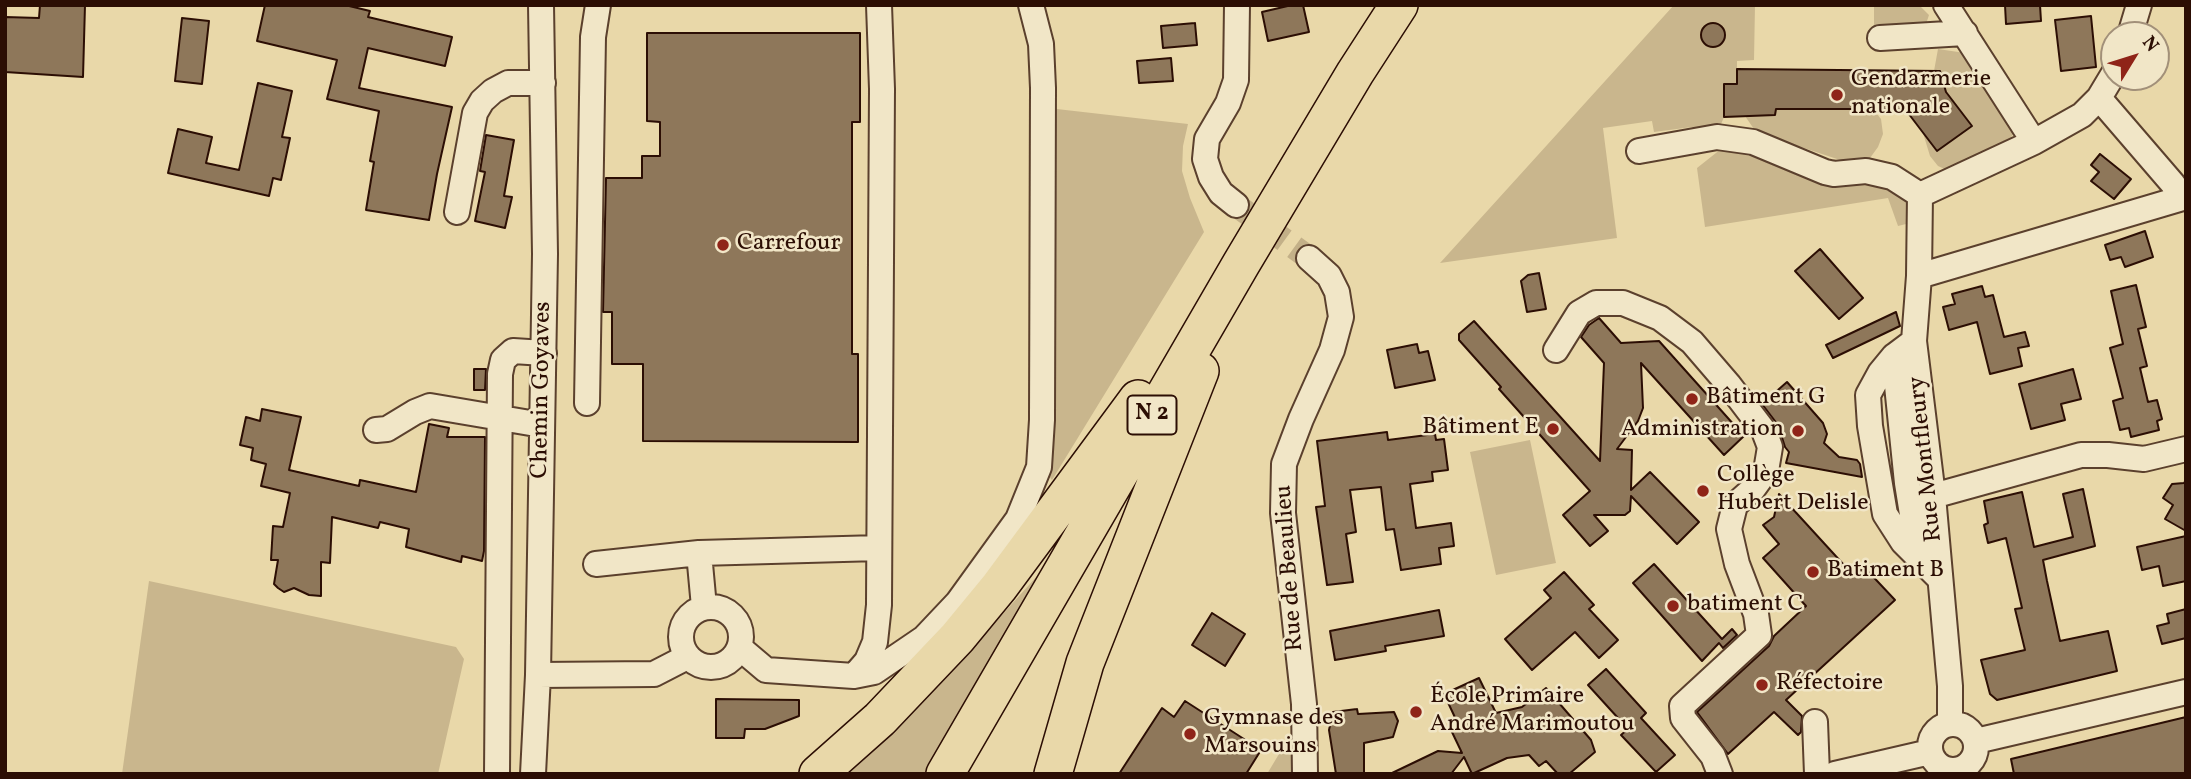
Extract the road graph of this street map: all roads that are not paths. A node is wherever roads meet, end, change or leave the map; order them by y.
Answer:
1 (541, 5) edge
2 (598, 5) edge
3 (879, 5) edge
4 (1031, 5) edge
5 (1237, 5) edge
6 (1399, 5) edge
7 (1946, 5) edge
8 (1965, 33) junction
9 (1880, 38) dead end
10 (543, 83) junction
11 (2103, 91) edge
12 (2099, 98) junction
13 (2034, 142) junction
14 (1639, 151) dead end
15 (1920, 195) junction
16 (2184, 197) edge
17 (1236, 205) tunnel mouth
18 (457, 212) dead end
19 (1309, 258) tunnel mouth
20 (1241, 264) junction
21 (1919, 276) junction
22 (1914, 341) junction
23 (1556, 350) dead end
24 (544, 353) junction
25 (587, 403) dead end
26 (500, 420) junction
27 (542, 425) junction
28 (376, 430) dead end
29 (2186, 449) edge
30 (1933, 496) junction
31 (879, 548) junction
32 (699, 554) junction
33 (596, 564) dead end
34 (1939, 578) junction
35 (704, 607) junction
36 (740, 648) junction
37 (687, 657) junction
38 (538, 675) junction
39 (854, 676) junction
40 (2186, 692) edge
41 (1815, 722) dead end
42 (1950, 723) junction
43 (1976, 741) junction
44 (1930, 752) junction
45 (1956, 772) edge
46 (497, 774) edge
47 (533, 774) edge
48 (818, 774) edge
49 (945, 774) edge
50 (1053, 774) edge
51 (1305, 774) edge
52 (1720, 774) edge
53 (1817, 774) edge
54 (1835, 774) edge

1 - 10 street, Chemin Goyaves
2 - 25 street
3 - 31 street
4 - 39 street
5 - 17 street
6 - 20 highway, N 2
7 - 8 street
8 - 9 street
8 - 13 street
10 - 18 street
10 - 24 street, Chemin Goyaves
11 - 12 street
12 - 13 street
12 - 16 street
13 - 15 street
14 - 15 street
15 - 21 street, Rue Montfleury
16 - 21 street
19 - 51 street, Rue de Beaulieu
20 - 48 highway
20 - 49 highway, N 2
20 - 50 highway
21 - 22 street, Rue Montfleury
22 - 30 street, Rue Montfleury
22 - 34 street
23 - 52 street
24 - 26 street
24 - 27 street, Chemin Goyaves
26 - 27 street
26 - 28 street
26 - 46 street
27 - 38 street, Chemin Goyaves
29 - 30 street
30 - 34 street, Rue Montfleury
31 - 32 street
31 - 39 street
32 - 33 street
32 - 35 street
34 - 42 street, Rue Montfleury
35 - 36 street
35 - 37 street
36 - 37 street
36 - 39 street
37 - 38 street
38 - 47 street, Chemin Goyaves
40 - 43 street
41 - 53 street
42 - 43 street
42 - 44 street
43 - 45 street
44 - 45 street
44 - 54 street

